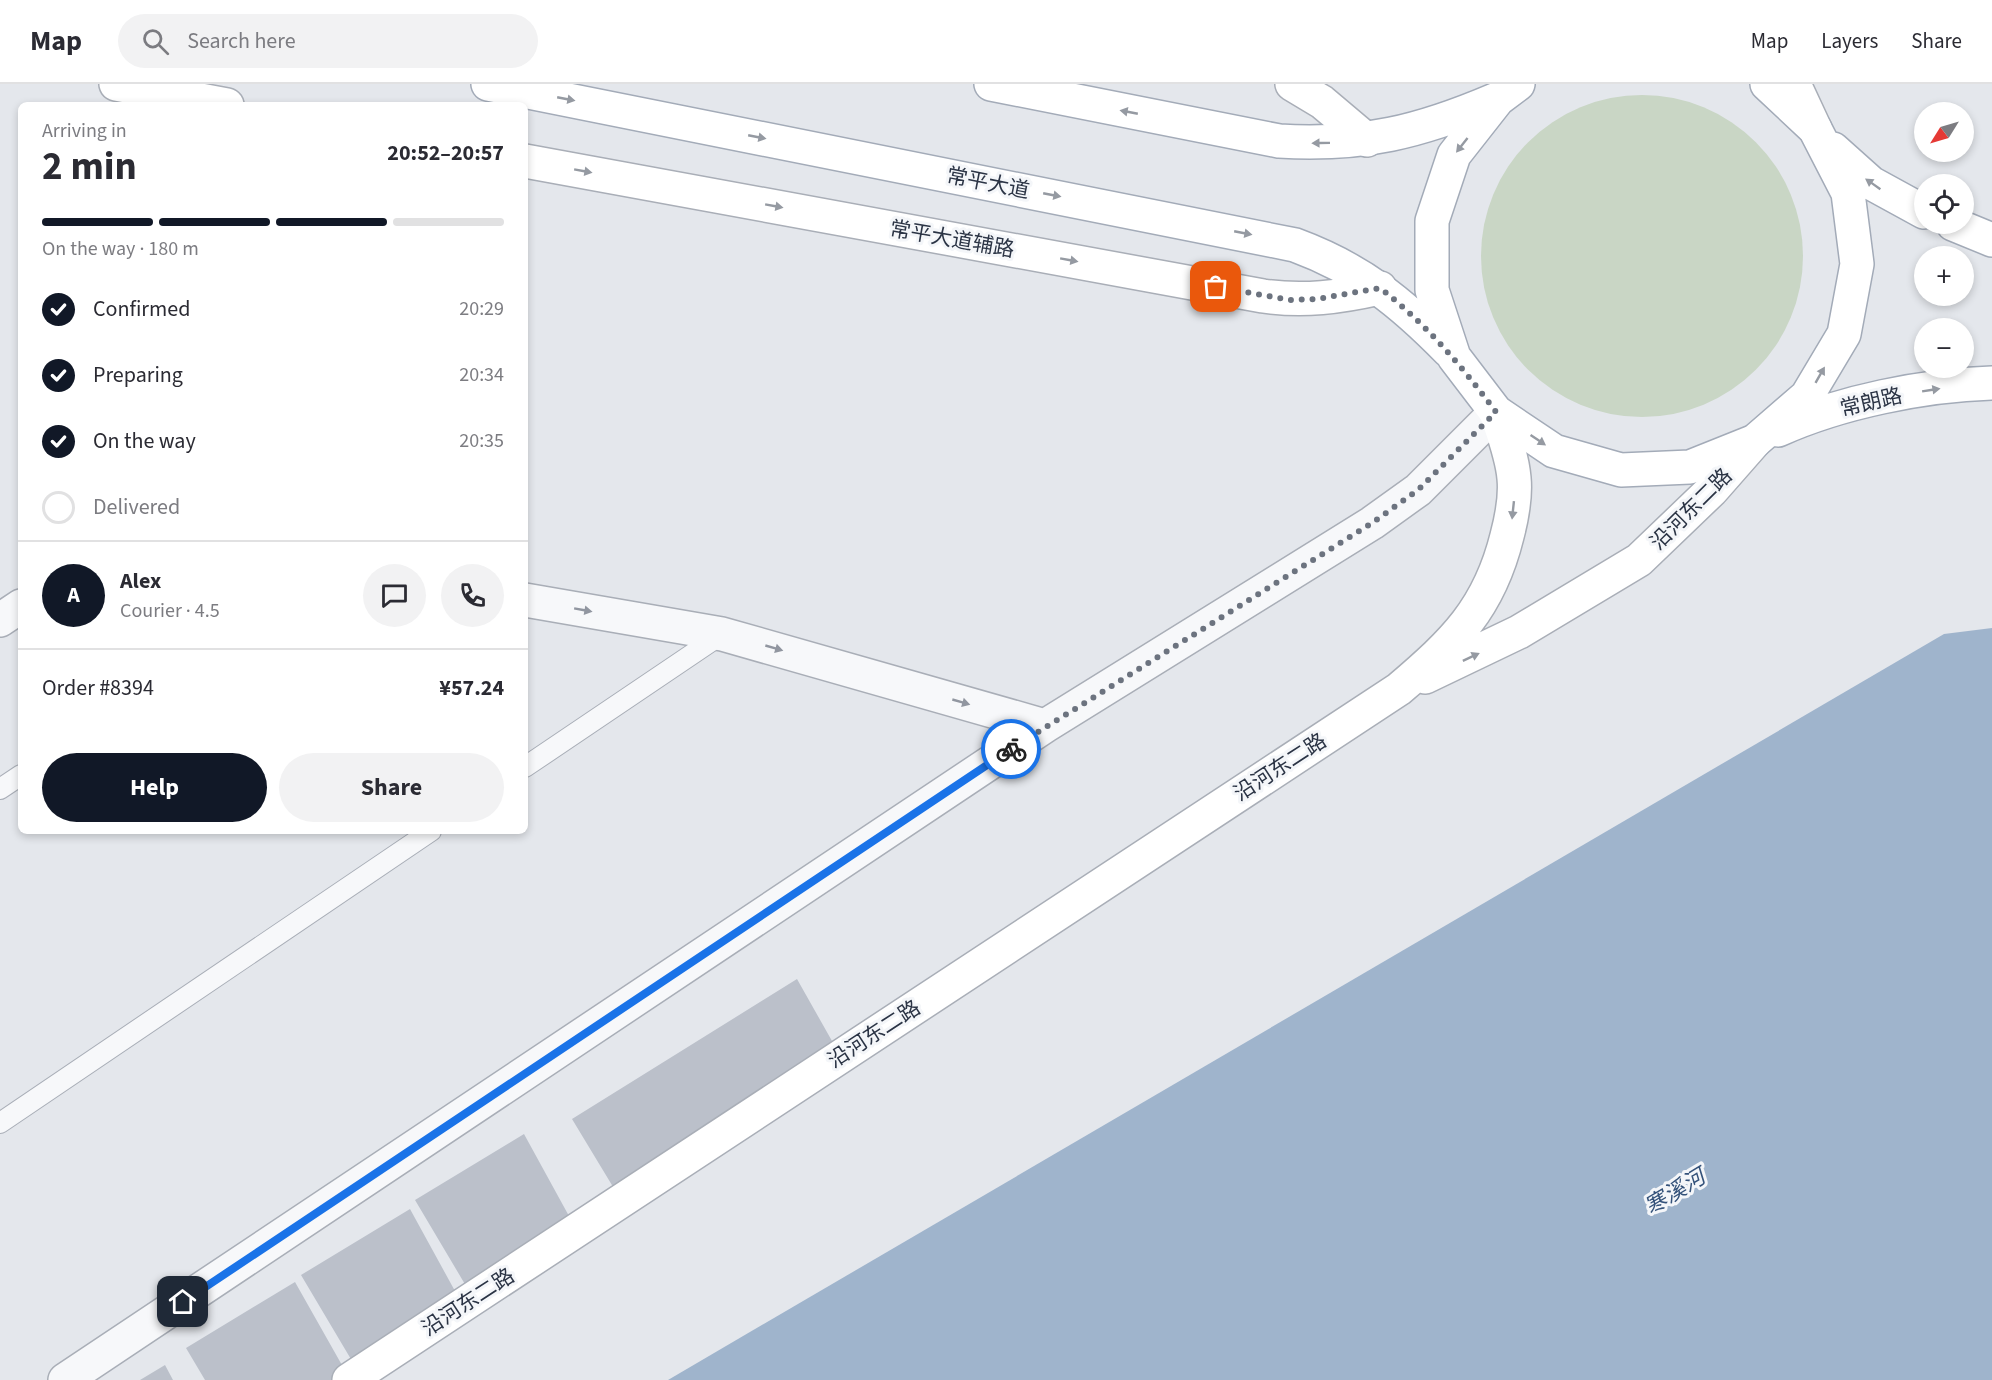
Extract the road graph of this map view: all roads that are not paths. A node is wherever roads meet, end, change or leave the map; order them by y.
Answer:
1 (116, 84) edge
2 (488, 84) edge
3 (991, 84) edge
4 (1292, 84) edge
5 (1767, 84) edge
6 (1794, 84) edge
7 (161, 88) edge
8 (1509, 89) edge
9 (215, 102) edge
10 (1815, 129) junction
11 (1367, 140) junction
12 (528, 162) edge
13 (1914, 207) edge
14 (1974, 233) edge
15 (1992, 240) edge
16 (1380, 288) junction
17 (1454, 357) junction
18 (1992, 383) edge
19 (1496, 412) junction
20 (1755, 441) junction
21 (528, 601) edge
22 (18, 608) edge
23 (0, 620) edge
24 (722, 634) junction
25 (1399, 689) junction
26 (1045, 726) junction
27 (528, 765) edge
28 (18, 777) edge
29 (0, 789) edge
30 (427, 834) edge
31 (0, 1123) edge
32 (65, 1380) edge
33 (349, 1380) edge

1 - 7 main road
2 -> 16 main road, 常平大道
11 -> 3 main road
4 - 11 main road
5 - 10 main road
6 - 10 main road
7 - 9 main road
8 - 11 main road
8 -> 17 main road
13 -> 10 main road
20 -> 10 main road
12 -> 16 main road, 常平大道辅路
14 - 15 main road
16 - 17 main road, 常平大道
17 - 19 main road
20 -> 18 main road, 常朗路
19 -> 20 main road, 常朗路
19 -> 25 main road, 沿河东二路
19 - 26 street
25 -> 20 main road, 沿河东二路
21 -> 24 street
22 - 23 street
24 -> 26 street
24 - 27 lane
25 - 33 main road, 沿河东二路
26 - 32 street
28 - 29 lane
30 - 31 lane

